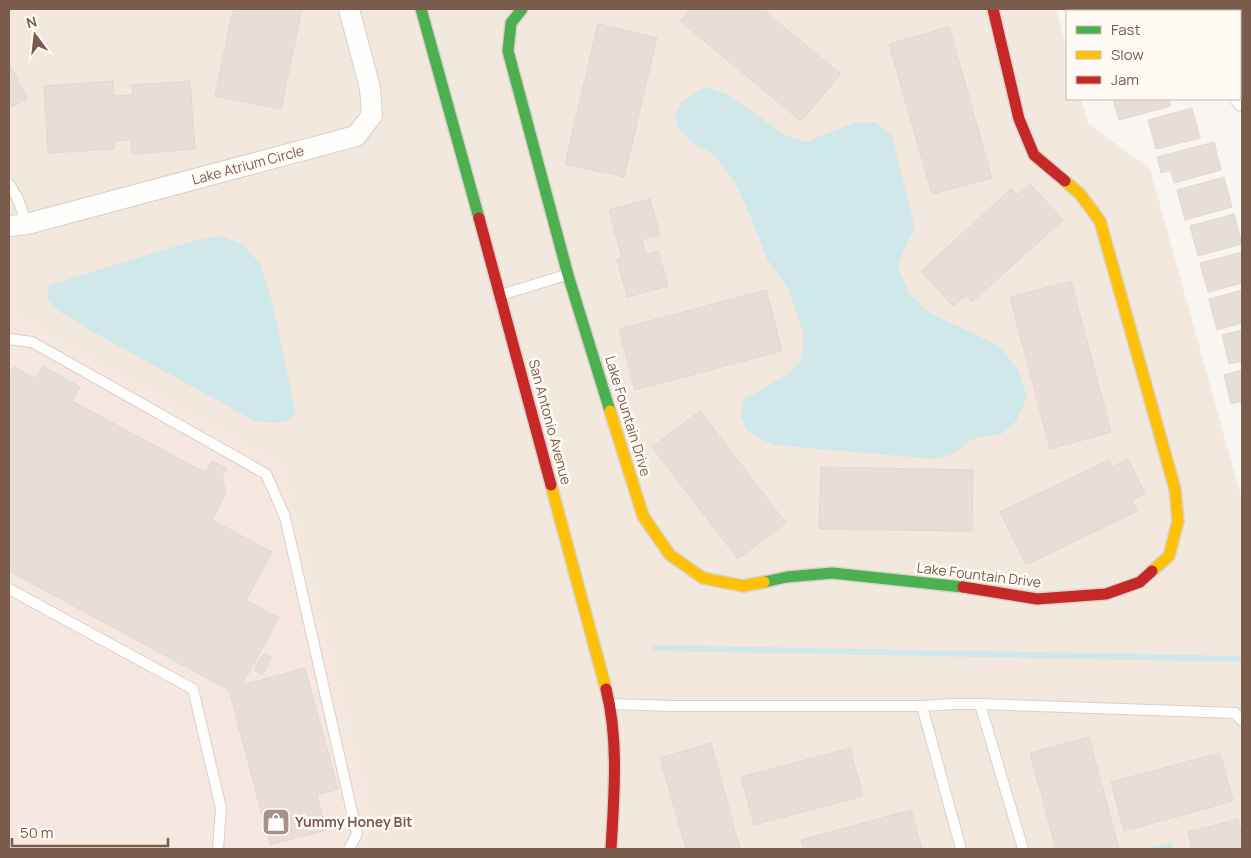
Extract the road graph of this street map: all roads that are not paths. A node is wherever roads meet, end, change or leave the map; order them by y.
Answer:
1 (349, 9) edge
2 (421, 9) edge
3 (522, 9) edge
4 (993, 9) edge
5 (9, 184) edge
6 (18, 225) edge
7 (568, 275) junction
8 (500, 296) junction
9 (9, 339) edge
10 (9, 590) edge
11 (610, 704) junction
12 (980, 704) junction
13 (922, 706) junction
14 (1242, 721) edge
15 (218, 849) edge
16 (349, 849) edge
17 (611, 849) edge
18 (961, 849) edge
19 (1023, 849) edge

1 - 6 street, Lake Atrium Circle
2 - 8 street, San Antonio Avenue
3 - 7 street, Lake Fountain Drive
4 - 7 street, Lake Fountain Drive
5 - 6 lane
7 - 8 lane
8 - 11 street, San Antonio Avenue
9 - 16 lane
10 - 15 lane
11 - 13 lane
11 - 17 street, San Antonio Avenue
12 - 13 lane
12 - 14 lane
12 - 19 lane
13 - 18 lane

